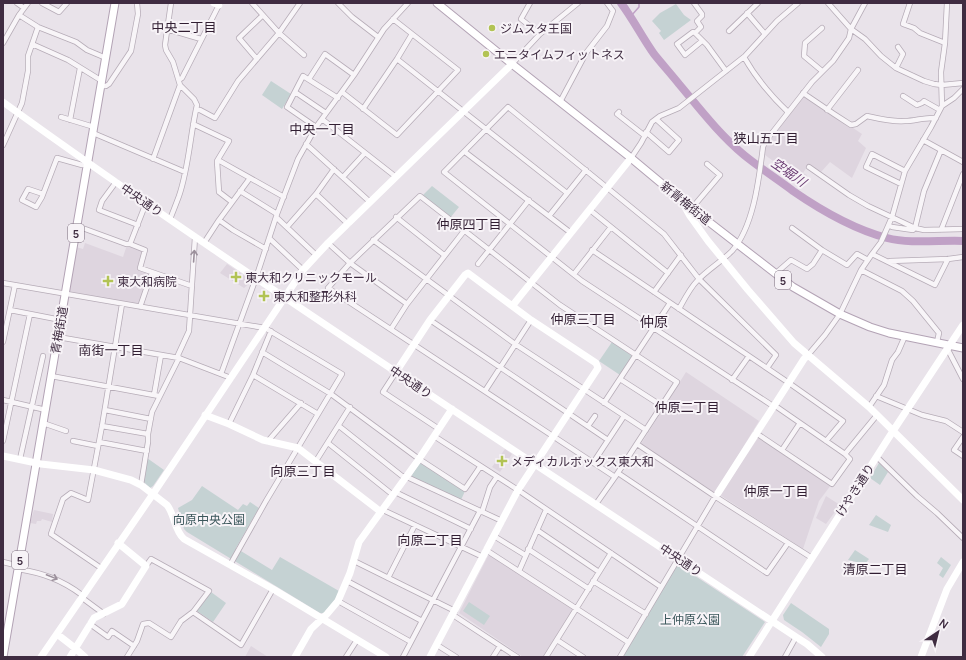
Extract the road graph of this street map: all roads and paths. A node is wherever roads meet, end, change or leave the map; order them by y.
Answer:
1 (17, 3) edge
2 (28, 3) edge
3 (42, 3) edge
4 (67, 3) edge
5 (115, 3) edge
6 (137, 3) edge
7 (171, 3) edge
8 (300, 3) edge
9 (338, 3) edge
10 (408, 3) edge
11 (437, 3) edge
12 (530, 3) edge
13 (578, 3) edge
14 (607, 3) edge
15 (694, 3) edge
16 (758, 3) edge
17 (798, 3) edge
18 (828, 3) edge
19 (865, 3) edge
20 (910, 3) edge
21 (947, 3) edge
22 (218, 4) edge
23 (256, 4) edge
24 (24, 8) junction
25 (747, 13) junction
26 (19, 15) junction
27 (264, 15) junction
28 (393, 19) junction
29 (38, 27) junction
30 (167, 28) junction
31 (822, 28) dead end
32 (851, 29) junction
33 (729, 31) dead end
34 (280, 33) junction
35 (695, 33) junction
36 (412, 34) junction
37 (540, 34) junction
38 (766, 34) junction
39 (378, 37) junction
40 (201, 39) junction
41 (702, 41) junction
42 (3, 43) edge
43 (945, 43) junction
44 (32, 44) junction
45 (898, 46) dead end
46 (304, 55) dead end
47 (744, 57) junction
48 (106, 58) junction
49 (257, 59) junction
50 (398, 59) junction
51 (512, 64) junction
52 (80, 68) junction
53 (896, 68) junction
54 (858, 70) dead end
55 (726, 71) junction
56 (822, 71) junction
57 (354, 75) junction
58 (309, 79) junction
59 (179, 83) junction
60 (963, 83) edge
61 (102, 84) junction
62 (942, 85) junction
63 (963, 89) edge
64 (439, 91) junction
65 (295, 92) junction
66 (342, 92) junction
67 (804, 93) junction
68 (903, 96) dead end
69 (338, 98) junction
70 (3, 102) edge
71 (560, 102) junction
72 (941, 108) junction
73 (363, 109) junction
74 (196, 110) junction
75 (828, 110) junction
76 (464, 111) junction
77 (619, 112) dead end
78 (788, 112) junction
79 (18, 113) junction
80 (326, 113) junction
81 (61, 117) dead end
82 (656, 118) junction
83 (936, 118) junction
84 (322, 119) junction
85 (70, 120) junction
86 (193, 124) junction
87 (316, 127) junction
88 (487, 129) junction
89 (94, 130) junction
90 (645, 134) junction
91 (923, 140) junction
92 (306, 144) junction
93 (3, 145) edge
94 (941, 150) junction
95 (465, 152) junction
96 (365, 153) junction
97 (631, 158) junction
98 (153, 159) junction
99 (218, 160) junction
100 (963, 162) edge
101 (88, 163) junction
102 (707, 164) dead end
103 (809, 167) dead end
104 (334, 169) junction
105 (586, 170) junction
106 (905, 171) junction
107 (185, 172) junction
108 (963, 174) edge
109 (343, 177) junction
110 (396, 177) junction
111 (250, 178) junction
112 (116, 182) junction
113 (901, 184) junction
114 (608, 188) junction
115 (240, 191) junction
116 (567, 193) junction
117 (43, 194) junction
118 (316, 194) junction
119 (284, 197) junction
120 (680, 199) junction
121 (528, 200) junction
122 (232, 202) junction
123 (370, 202) junction
124 (146, 203) junction
125 (692, 208) junction
126 (590, 210) junction
127 (277, 215) junction
128 (549, 216) junction
129 (396, 217) junction
130 (892, 217) junction
131 (170, 219) junction
132 (219, 220) junction
133 (348, 224) junction
134 (510, 224) junction
135 (138, 225) junction
136 (77, 226) junction
137 (889, 226) junction
138 (611, 227) junction
139 (287, 228) junction
140 (792, 228) dead end
141 (915, 228) junction
142 (940, 230) junction
143 (963, 230) edge
144 (464, 231) junction
145 (571, 233) junction
146 (196, 237) junction
147 (269, 238) junction
148 (373, 240) junction
149 (204, 243) junction
150 (328, 243) junction
151 (737, 243) junction
152 (130, 244) junction
153 (266, 249) junction
154 (489, 250) junction
155 (592, 250) junction
156 (822, 250) junction
157 (872, 254) junction
158 (316, 255) junction
159 (681, 255) junction
160 (444, 256) junction
161 (552, 257) junction
162 (963, 257) edge
163 (723, 259) junction
164 (948, 259) junction
165 (868, 260) junction
166 (888, 262) junction
167 (350, 263) junction
168 (478, 264) dead end
169 (303, 270) junction
170 (861, 270) junction
171 (152, 272) junction
172 (668, 273) junction
173 (574, 274) junction
174 (775, 274) junction
175 (256, 278) junction
176 (426, 278) junction
177 (699, 279) junction
178 (3, 283) edge
179 (531, 283) junction
180 (15, 285) junction
181 (192, 286) junction
182 (654, 292) junction
183 (66, 294) junction
184 (449, 295) junction
185 (285, 297) junction
186 (670, 303) junction
187 (122, 304) junction
188 (407, 304) junction
189 (513, 305) junction
190 (140, 307) junction
191 (679, 309) junction
192 (10, 310) junction
193 (30, 314) junction
194 (840, 314) junction
195 (190, 315) junction
196 (61, 320) junction
197 (430, 320) junction
198 (531, 320) junction
199 (239, 324) junction
200 (963, 324) edge
201 (654, 328) junction
202 (268, 329) junction
203 (391, 329) junction
204 (905, 336) junction
205 (58, 337) junction
206 (3, 342) edge
207 (937, 342) junction
208 (413, 344) junction
209 (515, 344) junction
210 (115, 347) junction
211 (948, 347) junction
212 (963, 348) edge
213 (262, 352) junction
214 (161, 355) junction
215 (808, 355) junction
216 (43, 356) dead end
217 (636, 356) junction
218 (749, 356) junction
219 (179, 358) junction
220 (500, 368) junction
221 (767, 368) junction
222 (396, 372) junction
223 (221, 374) junction
224 (253, 375) junction
225 (52, 376) junction
226 (231, 378) junction
227 (620, 379) junction
228 (963, 379) edge
229 (732, 380) junction
230 (789, 382) junction
231 (109, 387) junction
232 (584, 390) junction
233 (485, 391) junction
234 (331, 394) junction
235 (154, 395) junction
236 (159, 396) junction
237 (876, 396) junction
238 (3, 400) edge
239 (11, 402) junction
240 (301, 403) junction
241 (604, 403) junction
242 (662, 406) junction
243 (774, 406) junction
244 (32, 407) junction
245 (350, 407) junction
246 (869, 407) junction
247 (452, 409) junction
248 (908, 409) junction
249 (46, 410) junction
250 (105, 410) junction
251 (568, 413) junction
252 (318, 414) junction
253 (205, 415) junction
254 (877, 415) junction
255 (595, 416) dead end
256 (624, 416) junction
257 (151, 419) junction
258 (43, 423) junction
259 (800, 423) junction
260 (229, 424) junction
261 (102, 426) junction
262 (339, 426) junction
263 (588, 426) junction
264 (439, 429) junction
265 (646, 430) junction
266 (66, 431) dead end
267 (893, 431) junction
268 (963, 432) edge
269 (756, 433) junction
270 (148, 434) junction
271 (434, 436) junction
272 (553, 436) junction
273 (963, 437) edge
274 (608, 440) junction
275 (3, 441) edge
276 (73, 441) dead end
277 (268, 441) junction
278 (826, 441) junction
279 (328, 443) junction
280 (99, 444) junction
281 (637, 444) junction
282 (298, 448) junction
283 (782, 450) junction
284 (147, 451) junction
285 (845, 454) junction
286 (3, 456) edge
287 (963, 456) edge
288 (877, 457) junction
289 (20, 459) junction
290 (419, 459) junction
291 (316, 461) junction
292 (36, 463) junction
293 (593, 463) junction
294 (535, 464) junction
295 (480, 467) junction
296 (94, 470) junction
297 (616, 475) junction
298 (407, 476) junction
299 (496, 478) junction
300 (141, 485) junction
301 (518, 490) junction
302 (153, 494) junction
303 (394, 494) junction
304 (717, 495) junction
305 (963, 500) edge
306 (596, 504) junction
307 (546, 510) junction
308 (382, 511) junction
309 (481, 511) junction
310 (502, 521) junction
311 (415, 525) junction
312 (698, 527) junction
313 (471, 529) junction
314 (537, 530) junction
315 (494, 536) junction
316 (963, 538) edge
317 (118, 543) junction
318 (788, 543) junction
319 (461, 546) junction
320 (528, 549) junction
321 (611, 553) junction
322 (485, 554) junction
323 (525, 555) junction
324 (812, 558) junction
325 (679, 559) junction
326 (354, 561) junction
327 (3, 562) edge
328 (963, 562) edge
329 (230, 565) junction
330 (146, 566) junction
331 (18, 567) junction
332 (101, 568) junction
333 (518, 572) junction
334 (599, 572) junction
335 (388, 578) junction
336 (347, 581) junction
337 (593, 581) junction
338 (662, 587) junction
339 (273, 589) junction
340 (589, 589) junction
341 (82, 596) junction
342 (433, 600) junction
343 (338, 601) junction
344 (576, 609) junction
345 (193, 612) junction
346 (454, 613) junction
347 (104, 614) junction
348 (646, 614) junction
349 (321, 618) junction
350 (772, 620) junction
351 (422, 621) junction
352 (90, 624) junction
353 (57, 634) junction
354 (796, 637) junction
355 (357, 640) junction
356 (557, 640) junction
357 (411, 642) junction
358 (628, 642) junction
359 (436, 645) junction
360 (134, 646) junction
361 (500, 646) junction
362 (75, 648) junction
363 (752, 656) edge
364 (3, 657) edge
365 (41, 657) edge
366 (70, 657) edge
367 (85, 657) edge
368 (126, 657) edge
369 (294, 657) edge
370 (346, 657) edge
371 (386, 657) edge
372 (403, 657) edge
373 (430, 657) edge
374 (456, 657) edge
375 (493, 657) edge
376 (517, 657) edge
377 (546, 657) edge
378 (583, 657) edge
379 (620, 657) edge
380 (785, 657) edge
381 (822, 657) edge
382 (921, 657) edge

1 - 24 street
2 - 24 street
3 - 4 street
5 - 48 street, 青梅街道 / 5
6 - 61 street
7 - 30 street
8 - 34 street
9 - 39 street
10 - 28 street
11 - 51 street, 新青梅街道 / 5
12 - 37 street
13 - 37 street
14 - 71 street
15 - 35 street
16 - 25 street
17 - 38 street
18 - 32 street
19 - 32 street
20 - 43 street
21 - 43 street
22 - 40 street
23 - 27 street
24 - 26 street
25 - 33 street
25 - 38 street
26 - 29 street
26 - 42 street
27 - 34 street
27 - 49 street
28 - 36 street
28 - 39 street
29 - 44 street
29 - 48 street
30 - 40 street
30 - 59 street
31 - 56 street
32 - 53 street
32 - 56 street
34 - 46 street
34 - 49 street
35 - 41 street
35 - 41 street
36 - 50 street
36 - 64 street
37 - 51 street
38 - 47 street
39 - 57 street
40 - 59 street
41 - 55 street
43 - 62 street
44 - 52 street
44 - 79 street
45 - 53 street
47 - 55 street
47 - 78 street
48 - 61 street, 青梅街道 / 5
49 - 74 street
50 - 64 street
50 - 73 street
51 - 71 street, 新青梅街道 / 5
51 - 76 street
52 - 61 street
52 - 85 street
53 - 62 street
54 - 75 street
55 - 82 street
56 - 67 street
57 - 58 street
57 - 66 street
58 - 65 street
58 - 69 street
59 - 74 street
59 - 98 street
60 - 62 street
61 - 89 street, 青梅街道 / 5
62 - 72 street
63 - 72 street
64 - 73 street
64 - 76 street
65 - 80 street
65 - 87 street
66 - 69 street
66 - 73 street
67 - 75 street
67 - 78 street
68 - 72 street
69 - 80 street
70 - 79 street, 中央通り
71 - 97 street, 新青梅街道 / 5
72 - 83 street
74 - 86 street
75 - 83 street
76 - 88 street
76 - 110 street
77 - 90 street
78 - 151 street
79 - 93 street
79 - 101 street, 中央通り
80 - 84 street
81 - 85 street
82 - 90 street
82 - 90 street
83 - 91 street
84 - 87 street
84 - 96 street
85 - 89 street
86 - 99 street
86 - 107 street
87 - 92 street
88 - 95 street
88 - 105 street
88 - 116 street
89 - 98 street
89 - 101 street, 青梅街道 / 5
90 - 97 street
91 - 94 street
91 - 106 street
92 - 104 street
92 - 119 street
94 - 100 street
94 - 141 street
95 - 121 street
95 - 134 street
96 - 109 street
96 - 110 street
97 - 114 street
97 - 120 street, 新青梅街道 / 5
98 - 107 street
99 - 111 street
99 - 122 street
101 - 112 street, 中央通り
101 - 117 street
101 - 136 street, 青梅街道 / 5
102 - 125 street
103 - 130 street
104 - 109 street
104 - 118 street
105 - 114 street
105 - 116 street
106 - 113 street
106 - 113 street
107 - 131 street
108 - 142 street
109 - 123 street
110 - 123 street
111 - 115 street
111 - 119 street
112 - 124 street, 中央通り
112 - 135 street
113 - 130 street
114 - 126 street
114 - 159 street
115 - 122 street
115 - 127 street
116 - 128 street
117 - 117 street
118 - 133 street
118 - 139 street
119 - 127 street
120 - 125 street, 新青梅街道 / 5
120 - 163 street
121 - 128 street
121 - 134 street
122 - 132 street
123 - 133 street
124 - 131 street, 中央通り
124 - 135 street
125 - 151 street, 新青梅街道 / 5
126 - 138 street
126 - 145 street
127 - 139 street
127 - 147 street
128 - 145 street
129 - 144 street
129 - 148 street
129 - 160 street
130 - 137 street
130 - 141 street
131 - 146 street, 中央通り
132 - 149 street
132 - 153 street
133 - 150 street
134 - 154 street
134 - 161 street
135 - 152 street
136 - 152 street
136 - 183 street, 青梅街道 / 5
137 - 141 street
137 - 157 street
138 - 155 street
138 - 172 street
139 - 158 street
140 - 156 street
141 - 142 street
142 - 143 street
144 - 154 street
144 - 160 street
145 - 161 street
146 - 149 street, 中央通り
181 -> 146 street
147 - 153 street
147 - 169 street
148 - 167 street
148 - 176 street
149 - 175 street, 中央通り
150 - 158 street
150 - 167 street
151 - 163 street
151 - 174 street, 新青梅街道 / 5
152 - 171 street
153 - 175 street
154 - 168 street
154 - 179 street
155 - 173 street
155 - 182 street
156 - 165 street
156 - 174 street
157 - 165 street
157 - 166 street
158 - 169 street
159 - 172 street
159 - 177 street
160 - 176 street
161 - 173 street
161 - 179 street
162 - 164 street
163 - 177 street
163 - 215 street
164 - 166 street
164 - 166 street
165 - 170 street
167 - 188 street
167 - 203 street
169 - 185 street
170 - 194 street
170 - 207 street
171 - 181 street
171 - 190 street
172 - 182 street
173 - 201 street
174 - 194 street, 新青梅街道 / 5
175 - 185 street, 中央通り
175 - 199 street
176 - 184 street
176 - 188 street
177 - 191 street
177 - 221 street
178 - 180 street
179 - 189 street
179 - 217 street
180 - 183 street
180 - 192 street
181 - 195 street
182 - 186 street
183 - 187 street
183 - 196 street, 青梅街道 / 5
184 - 189 street
184 - 197 street
184 - 209 street
185 - 202 street
185 - 222 street, 中央通り
186 - 191 street
186 - 201 street
187 - 190 street
187 - 210 street
188 - 203 street
189 - 198 street
190 - 195 street
191 - 218 street
192 - 193 street
192 - 206 street
193 - 196 street
193 - 239 street
194 - 204 street, 新青梅街道 / 5
194 - 215 street
195 - 199 street
195 - 219 street
196 - 205 street, 青梅街道 / 5
197 - 208 street
197 - 220 street
198 - 209 street
198 - 232 street
199 - 202 street
199 - 223 street
200 - 211 street, けやき通り
201 - 217 street
201 - 229 street
202 - 213 street
202 - 226 street
202 - 234 street
203 - 208 street
204 - 207 street, 新青梅街道 / 5
204 - 237 street
205 - 210 street
205 - 225 street, 青梅街道 / 5
207 - 211 street, 新青梅街道 / 5
208 - 222 street
208 - 233 street
209 - 220 street
209 - 232 street
210 - 214 street
210 - 231 street
211 - 212 street, 新青梅街道 / 5
211 - 228 street
211 - 248 street, けやき通り
213 - 224 street
213 - 234 street
214 - 219 street
214 - 235 street
215 - 230 street
215 - 246 street
216 - 244 street
217 - 227 street
217 - 242 street
218 - 221 street
218 - 229 street
219 - 223 street
219 - 236 street
220 - 233 street
220 - 251 street
221 - 230 street
222 - 247 street, 中央通り
222 - 264 street
223 - 226 street
224 - 240 street
224 - 260 street
225 - 231 street
225 - 249 street, 青梅街道 / 5
226 - 253 street
227 - 241 street
227 - 242 street
229 - 243 street
230 - 243 street
230 - 278 street
231 - 235 street
231 - 250 street
232 - 241 street
232 - 251 street
233 - 272 street
234 - 245 street
234 - 252 street
235 - 236 street
236 - 257 street
237 - 246 street
237 - 248 street
238 - 239 street
239 - 244 street
239 - 275 street
240 - 252 street
240 - 277 street
241 - 256 street
242 - 265 street
243 - 259 street
243 - 269 street
244 - 249 street
244 - 289 street
245 - 262 street
245 - 290 street
246 - 254 street
247 - 264 street
247 - 294 street, 中央通り
248 - 267 street, けやき通り
248 - 268 street
249 - 258 street, 青梅街道 / 5
250 - 257 street
250 - 261 street
251 - 263 street
251 - 272 street
252 - 282 street
253 - 260 street
253 - 302 street
254 - 267 street
254 - 285 street
255 - 263 street
256 - 265 street
256 - 274 street
257 - 270 street
258 - 266 street
258 - 292 street, 青梅街道 / 5
259 - 278 street
259 - 283 street
260 - 277 street
261 - 270 street
261 - 280 street
262 - 279 street
262 - 298 street
263 - 274 street
264 - 271 street
265 - 281 street
267 - 288 street, けやき通り
267 - 305 street
269 - 283 street
269 - 304 street
270 - 284 street
271 - 290 street
271 - 295 street
272 - 293 street
272 - 294 street
273 - 287 street
274 - 293 street
276 - 280 street
277 - 282 street
278 - 285 street
279 - 291 street
279 - 303 street
280 - 284 street
280 - 296 street
281 - 297 street
281 - 304 street
282 - 291 street
282 - 329 street
283 - 285 street
284 - 300 street
286 - 289 street
288 - 316 street
288 - 324 street, けやき通り
289 - 292 street
290 - 295 street
290 - 298 street
291 - 308 street
292 - 296 street
292 - 331 street, 青梅街道 / 5
293 - 297 street
294 - 301 street
294 - 306 street, 中央通り
295 - 299 street
296 - 300 street
296 - 332 street
297 - 306 street
297 - 312 street
298 - 303 street
298 - 309 street
299 - 301 street
299 - 309 street
300 - 302 street
301 - 307 street
301 - 310 street
302 - 317 street
302 - 329 street
303 - 308 street
303 - 313 street
304 - 312 street
304 - 318 street
306 - 325 street, 中央通り
307 - 314 street
307 - 321 street
308 - 311 street
308 - 326 street
309 - 310 street
309 - 313 street
310 - 315 street
311 - 319 street
311 - 335 street
312 - 318 street
312 - 325 street
313 - 319 street
314 - 320 street
314 - 334 street
315 - 322 street
315 - 323 street
317 - 330 street
317 - 332 street
318 - 324 street
319 - 322 street
319 - 342 street
320 - 323 street
320 - 340 street
321 - 334 street
321 - 338 street
322 - 333 street
322 - 346 street
323 - 333 street
324 - 350 street, けやき通り
325 - 338 street
325 - 350 street, 中央通り
326 - 335 street
326 - 336 street
327 - 331 street
328 - 382 street
329 - 339 street
330 - 345 street
330 - 347 street
331 -> 341 street
331 - 364 street, 青梅街道 / 5
332 - 341 street
333 - 344 street
334 - 337 street
335 - 342 street
336 - 343 street
336 - 351 street
337 - 340 street
337 - 348 street
338 - 348 street
339 - 345 street
339 - 349 street
340 - 344 street
341 - 347 street
341 - 353 street
342 - 346 street
342 - 351 street
343 - 349 street
343 - 357 street
344 - 356 street
344 - 358 street
345 - 360 street
346 - 359 street
346 - 361 street
347 - 352 street
348 - 358 street
349 - 355 street
349 - 369 street
350 - 354 street, 中央通り
350 - 363 street, けやき通り
351 - 357 street
352 - 360 street
352 - 362 street
353 - 362 street
353 - 365 street
354 - 380 street
354 - 381 street, 中央通り
355 - 370 street
355 - 371 street
356 - 377 street
356 - 378 street
357 - 372 street
358 - 379 street
359 - 373 street
359 - 374 street
360 - 368 street
361 - 375 street
361 - 376 street
362 - 366 street
362 - 367 street

